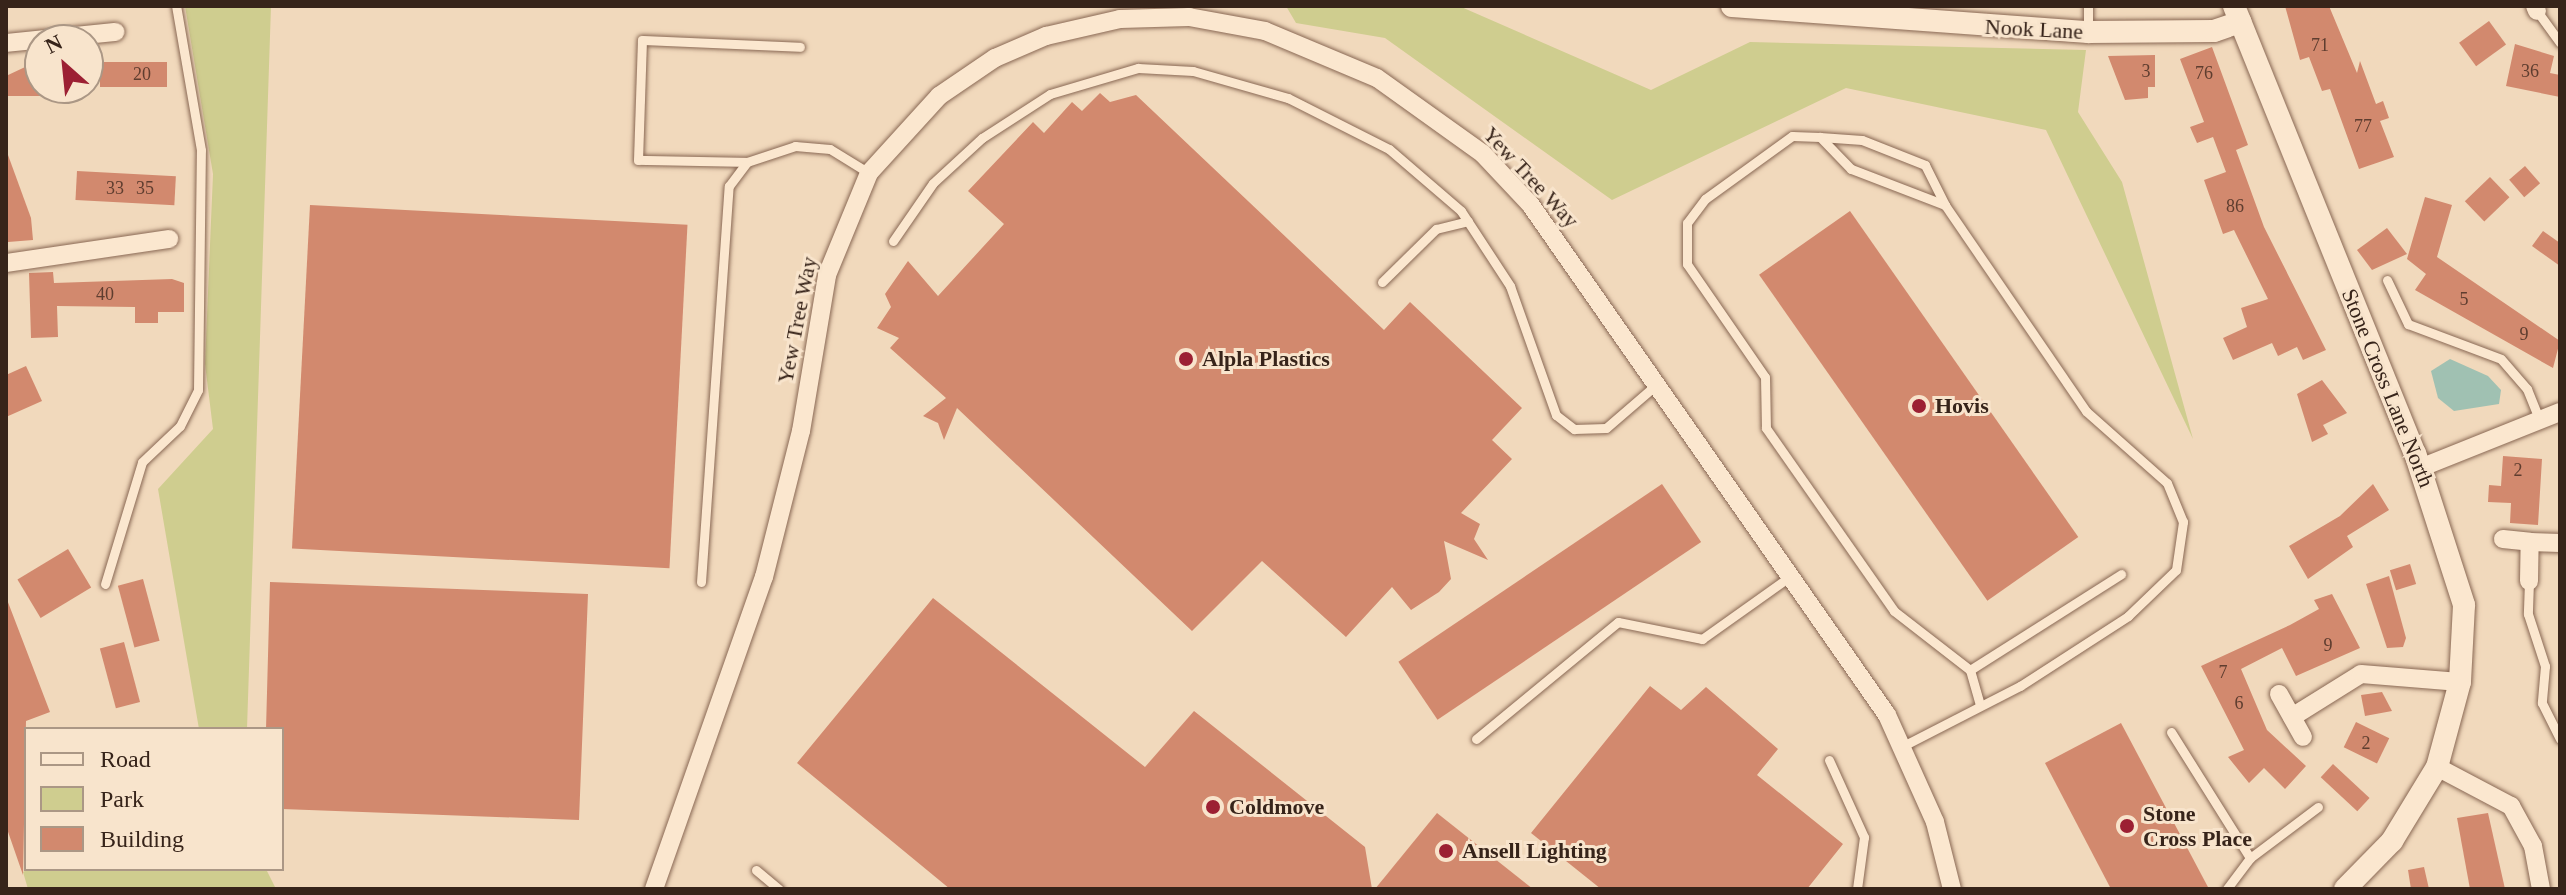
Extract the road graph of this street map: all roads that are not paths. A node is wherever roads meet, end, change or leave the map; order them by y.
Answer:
1 (176, 6) edge
2 (1732, 6) edge
3 (2088, 6) edge
4 (2536, 9) edge
5 (2237, 14) edge
6 (1932, 15) edge
7 (115, 32) dead end
8 (2088, 32) junction
9 (6, 43) edge
10 (2560, 43) edge
11 (800, 47) dead end
12 (1820, 137) junction
13 (747, 162) junction
14 (869, 173) junction
15 (1945, 205) junction
16 (1468, 221) junction
17 (169, 239) dead end
18 (893, 241) dead end
19 (6, 263) edge
20 (2387, 280) dead end
21 (1382, 282) dead end
22 (1658, 383) junction
23 (2560, 412) edge
24 (2539, 418) junction
25 (2420, 468) junction
26 (2503, 539) dead end
27 (2530, 542) junction
28 (2560, 543) edge
29 (1792, 574) junction
30 (2121, 574) dead end
31 (2529, 581) joint
32 (701, 582) dead end
33 (105, 584) dead end
34 (1970, 670) junction
35 (2460, 682) junction
36 (2279, 694) dead end
37 (1980, 704) junction
38 (2292, 717) junction
39 (2171, 732) dead end
40 (2303, 737) dead end
41 (1476, 739) dead end
42 (2560, 739) edge
43 (1905, 745) junction
44 (1829, 760) dead end
45 (2437, 767) junction
46 (2318, 807) dead end
47 (2250, 858) junction
48 (756, 870) dead end
49 (654, 889) edge
50 (779, 889) edge
51 (1857, 889) edge
52 (1952, 889) edge
53 (2227, 889) edge
54 (2345, 889) edge
55 (2541, 889) edge

1 - 33 lane
2 - 6 street, Nook Lane
3 - 8 lane
4 - 10 lane
5 - 8 street, Nook Lane
5 - 25 street, Stone Cross Lane North
6 - 8 street, Nook Lane
7 - 9 street
11 - 13 lane
12 - 15 lane
12 - 15 lane
12 - 34 lane
13 - 14 lane
13 - 32 lane
14 - 22 street, Yew Tree Way
14 - 49 street, Yew Tree Way
15 - 37 lane
16 - 18 lane
16 - 21 lane
16 - 22 lane
17 - 19 street
20 - 24 lane
22 - 29 street, Yew Tree Way
23 - 24 street
24 - 25 street
25 - 35 street, Stone Cross Lane North
26 - 27 street
27 - 28 street
27 - 31 street
29 - 41 lane
29 - 43 street, Yew Tree Way
30 - 34 lane
31 - 42 lane
34 - 37 lane
35 - 38 street
35 - 45 street, Stone Cross Lane North
36 - 38 street
37 - 43 lane
38 - 40 street
39 - 47 lane
43 - 52 street, Yew Tree Way
44 - 51 lane
45 - 54 street, Stone Cross Lane North
45 - 55 street
46 - 47 lane
47 - 53 lane
48 - 50 lane

